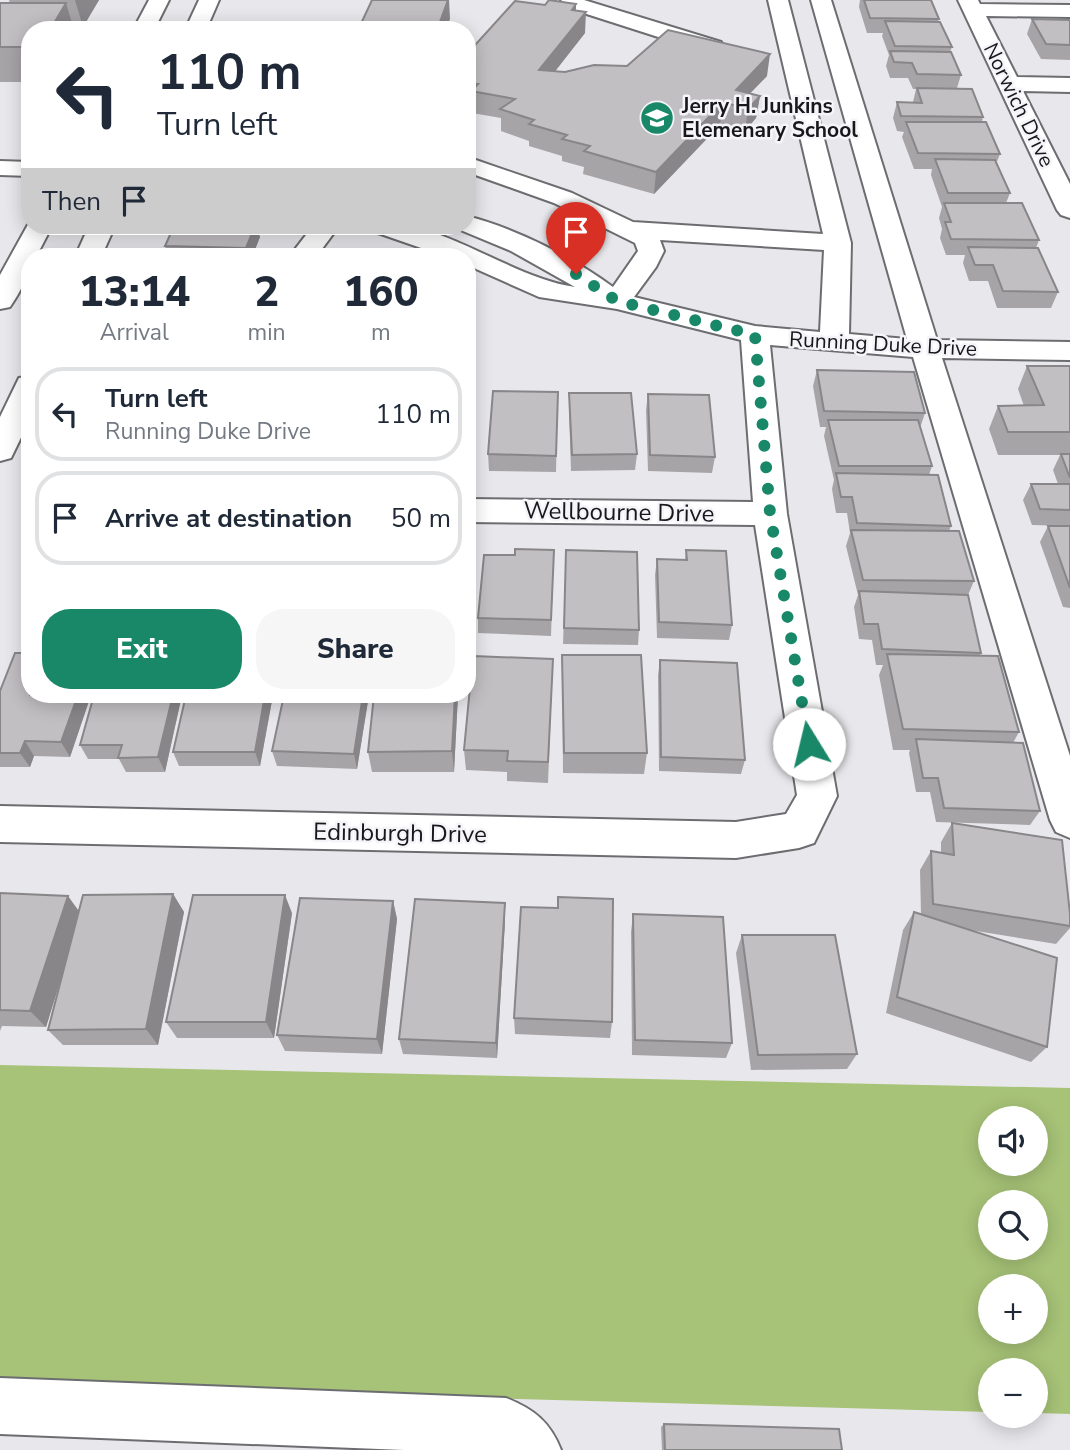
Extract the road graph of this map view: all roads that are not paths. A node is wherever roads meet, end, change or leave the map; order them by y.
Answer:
1 (159, 0) edge
2 (209, 0) edge
3 (571, 0) edge
4 (778, 0) edge
5 (821, 0) edge
6 (970, 5) edge
7 (1070, 11) edge
8 (148, 21) edge
9 (199, 21) edge
10 (731, 51) edge
11 (768, 59) edge
12 (794, 65) junction
13 (1009, 84) junction
14 (1070, 85) edge
15 (476, 167) edge
16 (0, 169) edge
17 (21, 169) edge
18 (0, 187) edge
19 (21, 187) edge
20 (1070, 210) edge
21 (476, 228) edge
22 (632, 230) junction
23 (409, 235) edge
24 (838, 243) junction
25 (446, 248) edge
26 (476, 259) edge
27 (21, 261) edge
28 (0, 301) edge
29 (617, 301) junction
30 (755, 335) junction
31 (834, 344) junction
32 (924, 349) junction
33 (1070, 351) edge
34 (21, 405) edge
35 (0, 451) edge
36 (476, 510) edge
37 (770, 513) junction
38 (1070, 820) edge
39 (0, 824) edge
40 (0, 1406) edge
41 (533, 1450) edge

1 - 8 street
2 - 9 street
3 - 10 street
4 - 12 street
5 - 32 street
6 - 7 street
6 - 13 street, Norwich Drive
11 - 12 street
12 - 24 street
13 - 14 street
13 - 20 street, Norwich Drive
15 - 22 street
16 - 17 street
18 - 19 street
21 - 29 street, Running Duke Drive
22 - 24 street
22 - 29 street
23 - 25 street, Running Duke Drive
24 - 31 street
26 - 29 street, Running Duke Drive
27 - 28 street
29 - 30 street, Running Duke Drive
30 - 31 street, Running Duke Drive
30 - 37 street
31 - 32 street, Running Duke Drive
32 - 33 street, Running Duke Drive
32 - 38 street
34 - 35 street
36 - 37 street, Wellbourne Drive
37 - 39 street, Edinburgh Drive
40 - 41 street

